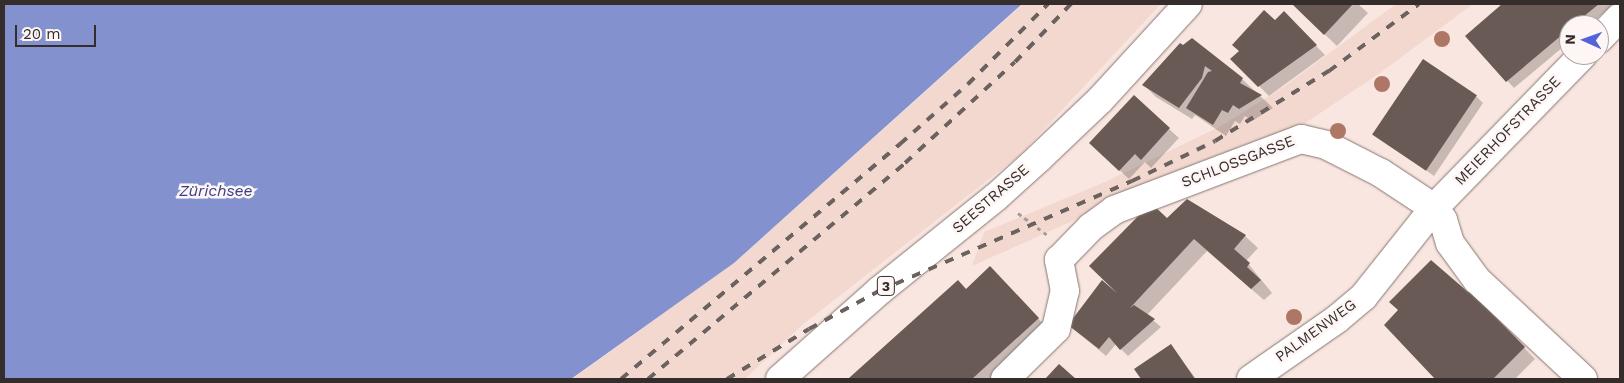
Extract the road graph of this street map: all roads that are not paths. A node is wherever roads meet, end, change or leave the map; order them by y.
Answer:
1 (1188, 4) edge
2 (1620, 17) edge
3 (1609, 29) edge
4 (1573, 65) edge
5 (1434, 208) junction
6 (780, 379) edge
7 (1005, 379) edge
8 (1250, 379) edge
9 (1583, 379) edge

1 - 6 street, SEESTRASSE / 3
2 - 3 street
4 - 5 street, MEIERHOFSTRASSE
5 - 7 street, SCHLOSSGASSE
5 - 8 street, PALMENWEG
5 - 9 street, SCHLOSSGASSE

